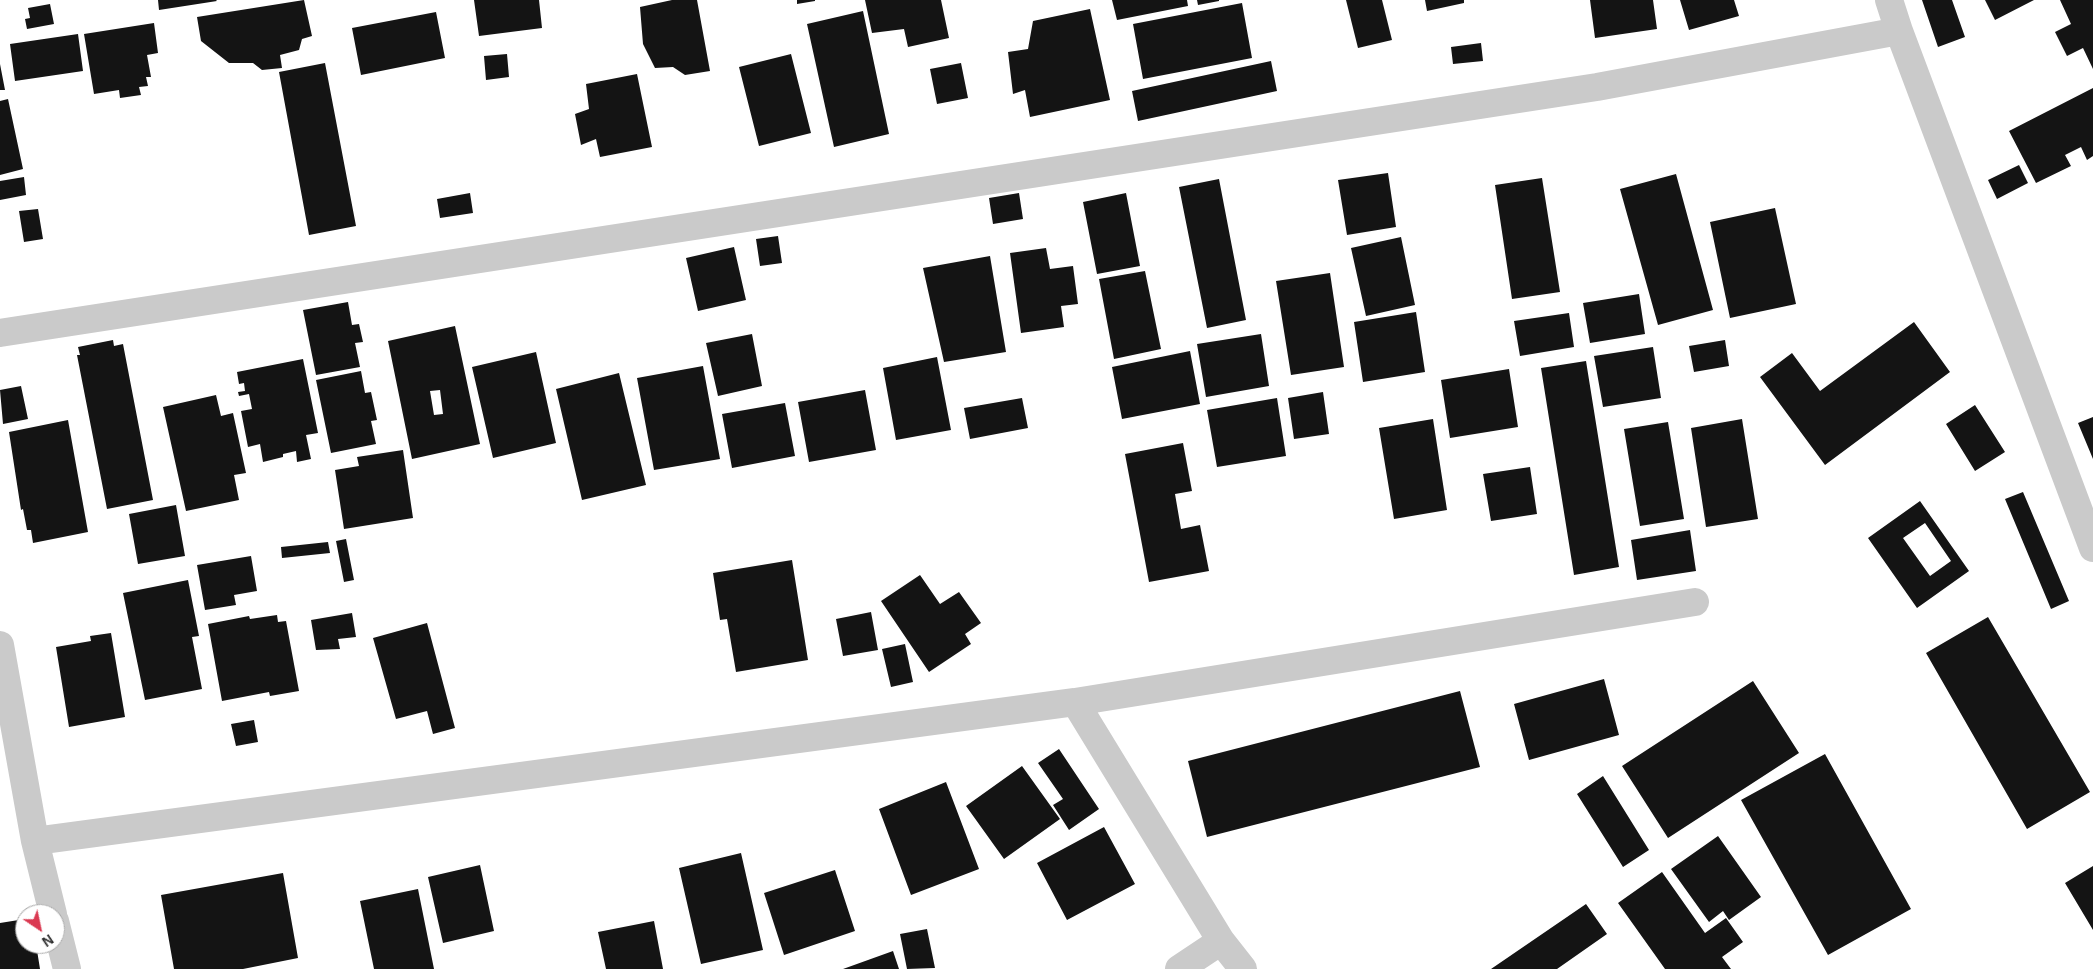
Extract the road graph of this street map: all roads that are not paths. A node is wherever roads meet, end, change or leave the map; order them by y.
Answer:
1 (1889, 0) edge
2 (1899, 31) junction
3 (0, 332) edge
4 (2093, 548) edge
5 (1695, 602) dead end
6 (0, 645) edge
7 (1074, 702) junction
8 (35, 841) junction
9 (51, 904) edge
10 (1221, 941) junction
11 (63, 954) edge
12 (67, 969) edge
13 (1179, 969) edge
14 (1243, 969) edge

1 - 2 street
2 - 3 street
2 - 4 street
5 - 7 street
6 - 8 street
7 - 8 street
7 - 10 street
8 - 9 street
10 - 13 street
10 - 14 street
11 - 12 street

